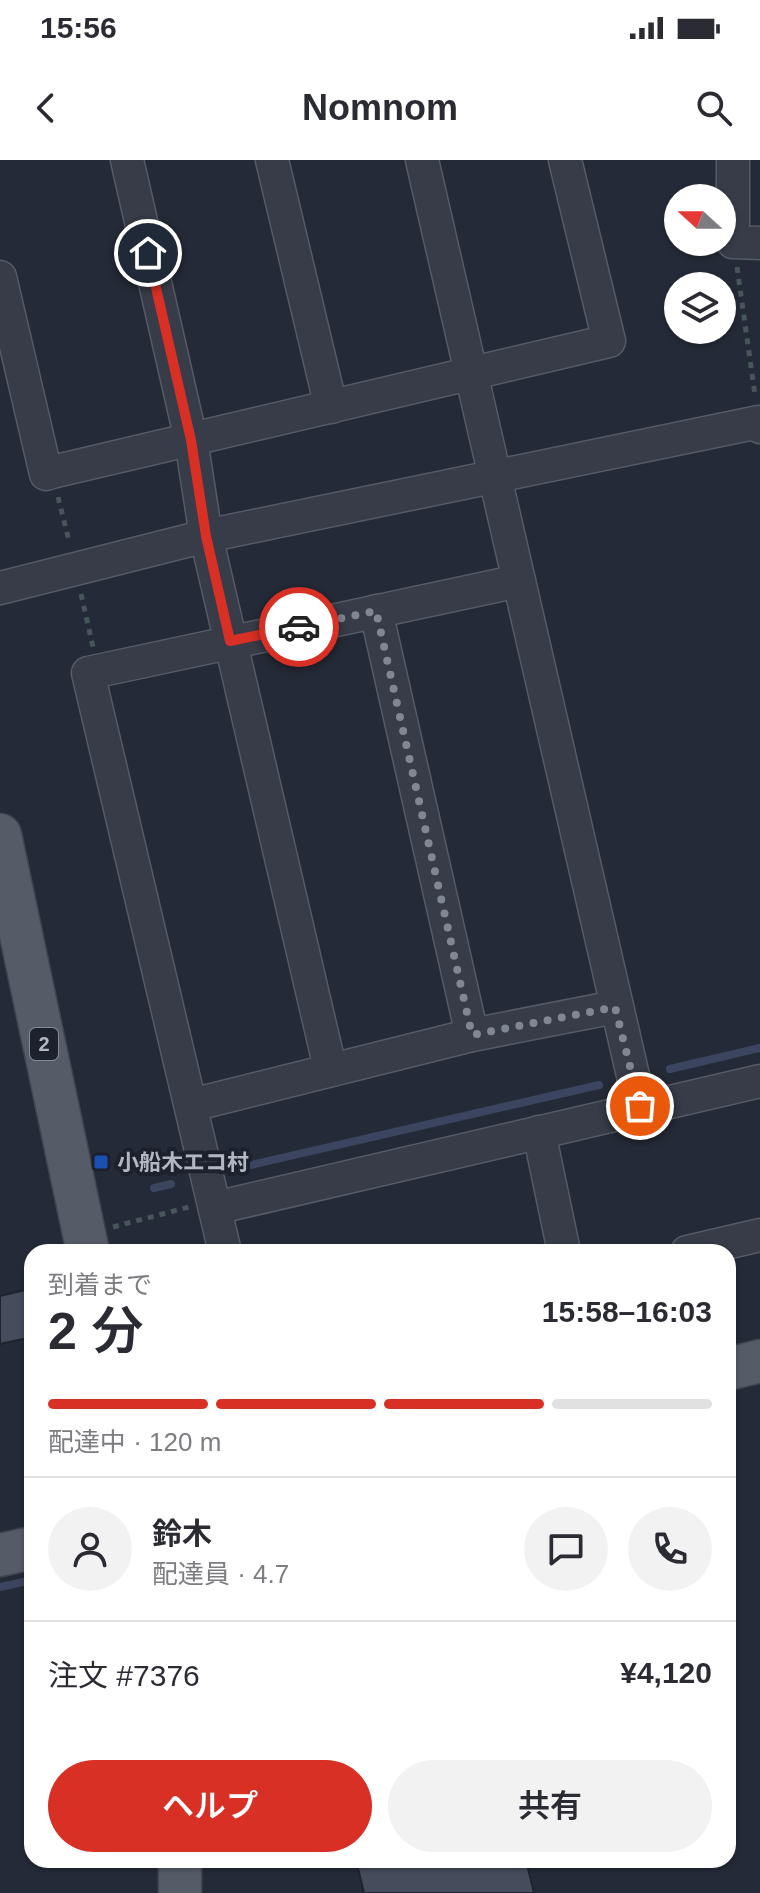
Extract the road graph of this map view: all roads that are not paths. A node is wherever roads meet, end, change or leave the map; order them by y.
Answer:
1 (127, 160) edge
2 (272, 160) edge
3 (422, 160) edge
4 (565, 160) edge
5 (733, 160) edge
6 (747, 242) edge
7 (0, 277) edge
8 (471, 375) junction
9 (331, 407) junction
10 (759, 424) edge
11 (191, 440) junction
12 (493, 477) junction
13 (206, 536) junction
14 (519, 581) junction
15 (0, 588) edge
16 (376, 611) junction
17 (230, 641) junction
18 (0, 835) edge
19 (615, 1007) junction
20 (472, 1035) junction
21 (330, 1068) junction
22 (760, 1081) edge
23 (192, 1105) junction
24 (640, 1106) junction
25 (539, 1132) junction
26 (214, 1205) junction
27 (760, 1235) edge
28 (100, 1239) edge
29 (223, 1244) edge
30 (562, 1244) edge
31 (721, 1244) edge
32 (760, 1361) edge
33 (736, 1367) edge
34 (24, 1550) edge
35 (0, 1555) edge
36 (180, 1868) edge
37 (180, 1893) edge

1 - 11 street
2 - 9 street
3 - 8 street
4 - 8 street
5 - 6 street
7 - 11 street
8 - 9 street
8 - 12 street
9 - 11 street
10 - 12 street
11 - 13 street
12 - 13 street
12 - 14 street
13 - 15 street
13 - 17 street
14 - 16 street
14 - 19 street
16 - 17 street
16 - 20 street
17 - 21 street
17 - 23 street
18 - 28 main road, 2
19 - 20 street
19 - 24 street
20 - 21 street
21 - 23 street
22 - 24 street
23 - 26 street
24 - 25 street
25 - 26 street
25 - 30 street
26 - 29 street
27 - 31 street
32 - 33 main road
34 - 35 main road
36 - 37 main road

